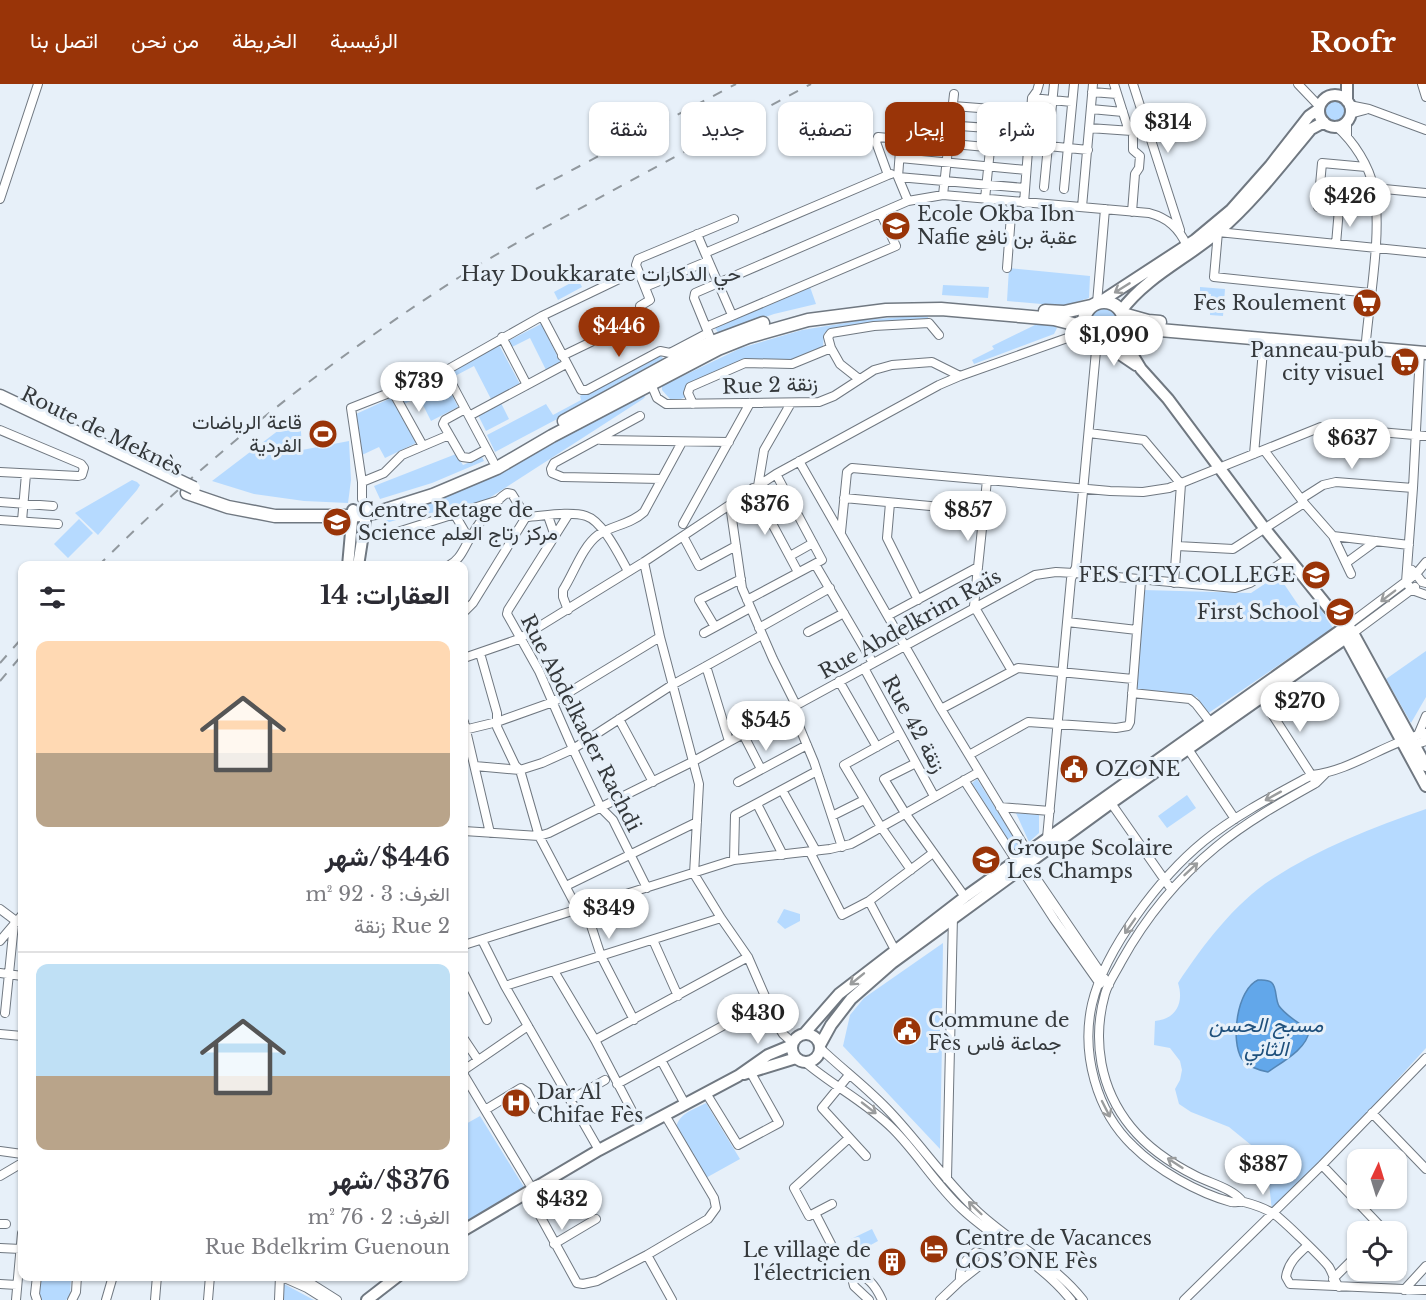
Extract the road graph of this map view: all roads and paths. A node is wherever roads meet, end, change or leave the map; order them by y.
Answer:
1 (38, 84) edge
2 (1039, 84) edge
3 (1054, 84) edge
4 (1074, 84) edge
5 (1114, 84) edge
6 (1133, 84) edge
7 (1298, 84) edge
8 (1332, 84) edge
9 (1347, 84) edge
10 (1422, 84) edge
11 (1093, 88) edge
12 (1117, 93) junction
13 (954, 94) dead end
14 (1426, 97) edge
15 (1032, 98) junction
16 (1053, 100) junction
17 (953, 102) edge
18 (1032, 102) edge
19 (1072, 102) junction
20 (1320, 103) junction
21 (1091, 109) junction
22 (1122, 112) junction
23 (1346, 113) junction
24 (1324, 122) junction
25 (1146, 127) junction
26 (1089, 128) junction
27 (1426, 130) edge
28 (1132, 131) junction
29 (885, 139) edge
30 (1056, 147) edge
31 (1067, 148) junction
32 (1088, 150) junction
33 (885, 156) edge
34 (885, 156) edge
35 (947, 156) edge
36 (989, 156) edge
37 (1027, 156) edge
38 (1047, 156) edge
39 (900, 158) joint
40 (946, 163) junction
41 (988, 166) junction
42 (1366, 167) junction
43 (1026, 170) junction
44 (895, 173) junction
45 (944, 181) junction
46 (986, 184) junction
47 (1025, 188) junction
48 (1044, 188) dead end
49 (1374, 188) junction
50 (1065, 189) dead end
51 (1426, 193) edge
52 (943, 195) junction
53 (0, 199) edge
54 (985, 199) junction
55 (908, 201) junction
56 (1012, 202) junction
57 (1024, 203) junction
58 (1082, 207) junction
59 (1105, 209) junction
60 (1132, 212) junction
61 (881, 214) junction
62 (734, 219) dead end
63 (1180, 232) junction
64 (1218, 232) junction
65 (697, 234) junction
66 (1336, 244) junction
67 (1186, 246) junction
68 (1374, 248) junction
69 (1426, 253) edge
70 (707, 257) junction
71 (1007, 268) dead end
72 (638, 270) junction
73 (718, 284) junction
74 (645, 287) junction
75 (1370, 293) junction
76 (1096, 304) junction
77 (1122, 313) junction
78 (732, 315) junction
79 (542, 316) junction
80 (617, 326) dead end
81 (1086, 329) junction
82 (1121, 333) junction
83 (709, 334) junction
84 (939, 335) dead end
85 (502, 337) junction
86 (1264, 339) junction
87 (1100, 341) junction
88 (1366, 341) junction
89 (591, 342) dead end
90 (831, 348) junction
91 (1424, 351) edge
92 (564, 360) junction
93 (1141, 369) junction
94 (445, 371) junction
95 (960, 376) junction
96 (859, 379) junction
97 (651, 384) junction
98 (526, 385) junction
99 (393, 392) junction
100 (0, 396) edge
101 (750, 403) junction
102 (791, 403) junction
103 (0, 404) edge
104 (693, 404) junction
105 (467, 412) junction
106 (640, 416) dead end
107 (0, 430) edge
108 (1089, 433) junction
109 (449, 435) junction
110 (1417, 435) junction
111 (1426, 436) edge
112 (599, 440) junction
113 (682, 442) junction
114 (729, 442) junction
115 (423, 446) junction
116 (485, 450) junction
117 (1264, 450) junction
118 (1254, 454) junction
119 (493, 461) junction
120 (799, 461) junction
121 (1221, 469) junction
122 (149, 471) junction
123 (0, 472) edge
124 (26, 474) junction
125 (776, 474) junction
126 (662, 479) junction
127 (987, 480) junction
128 (362, 482) junction
129 (1181, 484) junction
130 (755, 487) junction
131 (1083, 488) junction
132 (1413, 488) junction
133 (501, 498) junction
134 (844, 498) junction
135 (1303, 501) junction
136 (0, 502) edge
137 (890, 502) junction
138 (23, 504) junction
139 (730, 505) junction
140 (53, 506) dead end
141 (365, 507) junction
142 (984, 511) junction
143 (352, 513) junction
144 (568, 515) junction
145 (454, 516) junction
146 (548, 516) junction
147 (525, 517) junction
148 (0, 520) edge
149 (22, 521) junction
150 (58, 524) dead end
151 (683, 524) dead end
152 (1265, 529) junction
153 (604, 532) junction
154 (841, 532) junction
155 (388, 535) dead end
156 (555, 536) junction
157 (683, 536) junction
158 (1333, 536) junction
159 (469, 539) junction
160 (1376, 542) junction
161 (813, 543) junction
162 (736, 546) junction
163 (1177, 546) junction
164 (1409, 546) junction
165 (790, 556) junction
166 (1288, 559) junction
167 (348, 561) edge
168 (359, 561) edge
169 (455, 561) edge
170 (644, 562) junction
171 (819, 562) junction
172 (1426, 562) edge
173 (1346, 563) junction
174 (1407, 564) junction
175 (978, 567) junction
176 (628, 571) junction
177 (798, 572) junction
178 (1074, 573) junction
179 (1351, 574) dead end
180 (1416, 574) junction
181 (741, 579) junction
182 (1142, 580) junction
183 (1406, 582) junction
184 (1424, 582) edge
185 (1174, 583) junction
186 (830, 588) junction
187 (1412, 590) junction
188 (1426, 594) edge
189 (918, 600) junction
190 (748, 604) junction
191 (974, 606) junction
192 (468, 608) edge
193 (568, 610) junction
194 (844, 613) junction
195 (889, 615) junction
196 (1067, 622) junction
197 (715, 627) junction
198 (1137, 630) junction
199 (760, 631) junction
200 (808, 632) dead end
201 (1347, 632) junction
202 (704, 633) dead end
203 (660, 637) junction
204 (519, 639) junction
205 (905, 645) junction
206 (480, 653) junction
207 (468, 657) edge
208 (873, 663) junction
209 (706, 666) junction
210 (864, 668) junction
211 (1012, 671) junction
212 (1062, 673) junction
213 (1133, 679) junction
214 (839, 681) junction
215 (672, 685) junction
216 (1132, 693) junction
217 (1262, 697) junction
218 (553, 702) junction
219 (793, 706) junction
220 (941, 709) junction
221 (1426, 716) edge
222 (619, 718) junction
223 (497, 722) junction
224 (1210, 722) junction
225 (1058, 723) junction
226 (468, 726) edge
227 (743, 734) junction
228 (900, 734) junction
229 (1415, 740) edge
230 (468, 741) edge
231 (729, 741) junction
232 (807, 744) junction
233 (877, 747) junction
234 (573, 749) junction
235 (1188, 749) junction
236 (969, 755) junction
237 (692, 762) junction
238 (916, 763) junction
239 (475, 766) junction
240 (1426, 766) edge
241 (761, 769) junction
242 (520, 770) junction
243 (817, 771) junction
244 (979, 772) junction
245 (1314, 779) junction
246 (964, 780) junction
247 (652, 782) junction
248 (738, 782) dead end
249 (1426, 786) edge
250 (782, 790) junction
251 (934, 796) junction
252 (864, 800) junction
253 (1111, 803) junction
254 (757, 804) junction
255 (1000, 807) junction
256 (601, 808) junction
257 (1050, 811) junction
258 (905, 813) junction
259 (832, 816) junction
260 (1234, 819) junction
261 (697, 822) junction
262 (881, 827) junction
263 (468, 831) edge
264 (490, 833) junction
265 (539, 836) junction
266 (1047, 837) junction
267 (842, 847) junction
268 (813, 852) junction
269 (933, 853) junction
270 (630, 855) junction
271 (783, 855) junction
272 (734, 860) junction
273 (1023, 861) junction
274 (911, 870) junction
275 (694, 874) junction
276 (1164, 879) junction
277 (566, 886) junction
278 (647, 888) junction
279 (1171, 889) junction
280 (965, 897) junction
281 (869, 901) junction
282 (581, 908) junction
283 (0, 909) edge
284 (951, 913) junction
285 (721, 918) junction
286 (18, 920) edge
287 (1, 936) edge
288 (482, 940) junction
289 (653, 940) junction
290 (468, 944) edge
291 (895, 950) junction
292 (601, 956) junction
293 (748, 957) junction
294 (554, 970) junction
295 (4, 974) edge
296 (1101, 979) junction
297 (468, 982) edge
298 (505, 986) junction
299 (1107, 988) junction
300 (3, 994) edge
301 (678, 996) junction
302 (768, 1001) junction
303 (5, 1013) dead end
304 (488, 1020) dead end
305 (634, 1020) junction
306 (528, 1026) junction
307 (0, 1034) edge
308 (804, 1035) junction
309 (18, 1036) edge
310 (595, 1040) junction
311 (468, 1045) edge
312 (793, 1045) junction
313 (820, 1046) junction
314 (1426, 1058) edge
315 (478, 1060) junction
316 (661, 1060) junction
317 (801, 1060) junction
318 (468, 1067) edge
319 (751, 1073) junction
320 (849, 1075) junction
321 (738, 1076) junction
322 (605, 1080) dead end
323 (468, 1082) edge
324 (617, 1084) junction
325 (839, 1087) junction
326 (706, 1093) junction
327 (570, 1100) junction
328 (685, 1104) junction
329 (536, 1109) dead end
330 (485, 1110) junction
331 (1372, 1113) junction
332 (665, 1115) junction
333 (641, 1128) junction
334 (849, 1138) junction
335 (0, 1150) edge
336 (600, 1150) junction
337 (18, 1153) edge
338 (866, 1156) dead end
339 (1322, 1165) junction
340 (18, 1166) edge
341 (1426, 1168) edge
342 (1193, 1174) junction
343 (0, 1176) edge
344 (947, 1179) junction
345 (1187, 1184) junction
346 (530, 1192) junction
347 (1243, 1202) junction
348 (832, 1204) dead end
349 (815, 1213) junction
350 (1273, 1213) junction
351 (596, 1219) dead end
352 (1375, 1221) edge
353 (468, 1224) edge
354 (554, 1244) junction
355 (831, 1244) dead end
356 (1307, 1246) junction
357 (0, 1248) edge
358 (18, 1249) edge
359 (647, 1255) junction
360 (1347, 1265) edge
361 (1426, 1266) edge
362 (18, 1276) edge
363 (1333, 1279) junction
364 (36, 1281) edge
365 (77, 1281) edge
366 (112, 1281) edge
367 (157, 1281) edge
368 (210, 1281) edge
369 (280, 1281) edge
370 (290, 1281) edge
371 (307, 1281) edge
372 (392, 1281) edge
373 (960, 1281) dead end
374 (0, 1284) edge
375 (17, 1285) junction
376 (1339, 1287) junction
377 (1404, 1290) junction
378 (1426, 1290) edge
379 (16, 1300) edge
380 (37, 1300) edge
381 (72, 1300) edge
382 (106, 1300) edge
383 (155, 1300) edge
384 (208, 1300) edge
385 (279, 1300) edge
386 (326, 1300) edge
387 (337, 1300) edge
388 (367, 1300) edge
389 (672, 1300) edge
390 (869, 1300) edge
391 (882, 1300) edge
392 (940, 1300) edge
393 (1071, 1300) edge
394 (1083, 1300) edge
395 (1184, 1300) edge

1 - 53 street
2 - 15 street
3 - 16 street
4 - 19 street
5 - 12 street
6 - 25 street
7 - 20 street
8 - 20 street
9 - 23 street
10 - 14 street
11 - 12 street
11 - 21 street
12 - 22 street
13 - 17 street
15 - 16 street
15 - 18 street
16 - 19 street
19 - 31 street
20 - 23 street
20 - 24 street
20 - 67 street
21 - 22 street
21 - 26 street
22 - 28 street
23 - 24 street
23 - 27 street
23 - 42 street
24 - 64 street
25 - 28 street
25 - 63 street
26 - 28 street
26 - 32 street
28 - 60 street
29 - 33 street
30 - 31 street
31 - 32 street
31 - 50 street
32 - 58 street
34 - 44 street
35 - 40 street
36 - 41 street
37 - 43 street
38 - 48 street
39 - 40 street
39 - 44 street
40 - 41 street
40 - 45 street
41 - 43 street
41 - 46 street
42 - 49 street
42 - 66 street
43 - 47 street
44 - 45 street
44 - 55 street
44 - 70 street
45 - 46 street
45 - 52 street
46 - 47 street
46 - 54 street
47 - 57 street
49 - 51 street
49 - 68 street
52 - 54 street
52 - 55 street
54 - 56 street
55 - 61 street
56 - 57 street
56 - 71 street
57 - 58 street
58 - 59 street
59 - 60 street
59 - 76 street
60 - 63 street
61 - 73 street
61 - 78 street
62 - 65 street
63 - 67 street
64 - 66 street
64 - 75 street
64 - 77 street
65 - 70 street
65 - 72 street
66 - 68 street
67 -> 76 street
68 - 69 street
68 - 75 street
70 - 73 street
70 - 74 street
72 - 74 street
72 - 79 street
73 - 78 street
73 - 83 street
74 - 80 street
75 - 88 street
76 - 77 main road
76 - 81 main road
76 - 83 main road
77 - 82 main road
77 - 88 main road
78 - 83 street
79 - 85 street
79 - 92 street
81 - 87 main road
81 - 95 street
81 - 97 main road
82 - 86 main road
82 - 87 main road
82 - 93 street
83 - 92 street
83 - 119 main road
84 - 90 street
85 - 94 street
85 - 98 street
86 - 91 main road
86 - 118 street
87 - 93 street
87 - 108 street
88 - 91 main road
89 - 92 street
90 - 96 street
90 - 104 street
91 - 110 street
92 - 98 street
93 - 121 street
94 - 99 street
94 - 105 street
95 - 96 street, Rue 2 زنقة
95 - 120 street
96 - 102 street, Rue 2 زنقة
97 - 104 street, Rue 2 زنقة
97 - 141 main road
98 - 105 street
99 - 115 street
99 - 128 street
100 - 122 main road, Route de Meknès
101 - 102 street, Rue 2 زنقة
101 - 104 street, Rue 2 زنقة
101 - 114 street
102 - 130 street
103 - 122 main road, Route de Meknès
105 - 109 street
105 - 116 street
106 - 112 street
107 - 124 street
108 - 129 street
108 - 131 street
109 - 115 street
109 - 116 street
110 - 111 street
110 - 117 street
110 - 132 street
112 - 113 street
112 - 126 street
113 - 114 street
113 - 126 street
114 - 151 street
115 - 128 street
116 - 119 street
117 - 118 street
117 - 135 street
118 - 121 street
119 - 141 main road
120 - 125 street
120 - 154 street
121 - 129 street
121 - 152 street
122 - 143 main road, Route de Meknès
123 - 124 street
124 - 138 street
125 - 130 street
125 - 161 street
126 - 153 street
127 - 131 street
127 - 134 street
127 - 142 street
128 - 141 street
129 - 131 street
129 - 163 street
130 - 139 street
130 - 165 street
131 - 178 street
132 - 135 street
132 - 164 street
133 - 145 street
133 - 147 street
133 - 159 street
134 - 137 street
134 - 154 street
135 - 152 street
135 - 158 street
136 - 138 street
137 - 142 street
137 - 189 street
138 - 140 street
138 - 149 street
139 - 157 street
139 - 162 street
141 - 143 main road, Route de Meknès
141 - 168 street
142 - 175 street
143 - 167 street
144 - 146 street
144 - 153 street
144 - 156 street, Rue Abdelkader Rachdi
145 - 155 street
145 - 159 street
146 - 147 street
146 - 156 street
147 - 192 street
148 - 149 street
149 - 150 street
152 - 163 street
152 - 166 street
153 - 176 street
153 - 193 street
154 - 195 street
156 - 204 street, Rue Abdelkader Rachdi
157 - 162 street
157 - 170 street
158 - 160 street
158 - 173 street
159 - 169 street
160 - 164 street
160 - 173 street
161 - 165 street
161 - 171 street
162 - 181 street
163 - 185 street
164 - 174 street
165 - 177 street
166 - 185 street, Rue Abdelkrim Raïs
166 - 201 street
170 - 176 street
170 - 203 street
171 - 177 street
171 - 186 street
172 - 180 street
173 - 179 street
174 - 180 street
174 - 183 street
175 - 189 street
175 - 191 street
176 - 193 street
177 - 190 street
178 - 182 street, Rue Abdelkrim Raïs
178 - 191 street, Rue Abdelkrim Raïs
178 - 196 street
180 - 183 street
180 - 184 street
181 - 190 street
181 - 197 street
182 - 185 street, Rue Abdelkrim Raïs
182 - 198 street
183 - 187 street
183 -> 201 street
184 - 187 street
186 - 194 street
186 - 199 street
187 - 188 street
187 - 201 street
189 - 195 street
190 - 197 street
190 - 199 street
191 - 205 street, Rue Abdelkrim Raïs
191 - 211 street
193 - 204 street
194 - 200 street
194 - 208 street
195 - 205 street
196 - 198 street
196 - 212 street
197 - 202 street
198 - 213 street
199 - 209 street
199 - 219 street
201 - 217 street
201 - 224 street
201 - 229 street
203 - 215 street
203 - 218 street
204 - 206 street
204 - 218 street, Rue Abdelkader Rachdi
205 - 208 street, Rue Abdelkrim Raïs
205 - 220 street
206 - 207 street
206 - 223 street
208 - 210 street, Rue Abdelkrim Raïs
209 - 215 street
209 - 231 street
210 - 214 street, Rue Abdelkrim Raïs
210 - 228 street, Rue 42 زنقة
211 - 212 street
211 - 220 street
212 - 213 street
212 - 225 street
213 - 216 street
214 - 219 street, Rue Abdelkrim Raïs
214 - 233 street
215 - 222 street
215 - 237 street
216 - 224 street
216 - 225 street
217 - 235 street
217 - 245 street
218 - 223 street
218 - 234 street, Rue Abdelkader Rachdi
219 - 227 street, Rue Abdelkrim Raïs
219 - 232 street
220 - 236 street
221 - 229 street
222 - 234 street
222 - 247 street
223 - 226 street
223 - 242 street
224 - 266 street
225 - 236 street
225 - 257 street
227 - 231 street, Rue Abdelkrim Raïs
227 - 241 street
228 - 233 street
228 - 238 street, Rue 42 زنقة
229 - 240 street
229 - 245 street
229 - 249 street
230 - 239 street
231 - 237 street, Rue Abdelkrim Raïs
232 - 241 street
232 - 243 street
233 - 252 street
234 - 242 street
234 - 256 street, Rue Abdelkader Rachdi
235 - 253 street
235 - 260 street
236 - 244 street
237 - 247 street, Rue Abdelkrim Raïs
237 - 261 street
238 - 251 street, Rue 42 زنقة
238 - 258 street
239 - 242 street
239 - 264 street
241 - 248 street
242 - 265 street
243 - 250 street
243 - 259 street
244 - 246 street
244 - 255 street
245 -> 260 street
279 -> 245 street
246 - 251 street
246 - 273 street
247 - 256 street, Rue Abdelkrim Raïs
250 - 254 street
250 - 268 street
251 - 258 street
252 - 259 street
252 - 262 street
253 - 273 street
253 - 276 street
254 - 271 street
254 - 272 street
255 - 257 street
255 - 273 street
256 - 265 street, Rue Abdelkrim Raïs
256 - 270 street, Rue Abdelkader Rachdi
257 - 266 street
258 - 262 street
258 - 269 street
259 - 267 street
260 - 276 street
261 - 270 street
261 - 275 street
262 - 267 street
262 - 274 street
263 - 264 street, Rue Abdelkrim Raïs
264 - 265 street, Rue Abdelkrim Raïs
265 - 277 street
266 - 273 street
267 - 268 street
268 - 271 street
268 - 281 street
269 - 274 street
269 - 280 street
270 - 277 street
270 - 278 street, Rue Abdelkader Rachdi
271 - 272 street
272 - 275 street
273 - 280 street
273 - 284 street
273 - 296 street
274 - 281 street
275 - 278 street
275 - 285 street
276 - 279 street
276 -> 296 street
277 - 282 street
278 - 282 street
279 - 299 street
280 - 284 street
281 - 291 street
282 - 288 street
282 - 292 street
283 - 286 street
284 - 291 street
284 - 313 street
284 - 344 street
285 - 289 street
285 - 293 street
286 - 287 street
286 - 295 street
288 - 290 street
288 - 298 street
289 - 292 street
289 - 301 street
291 -> 308 street
292 - 294 street
292 - 305 street
293 - 301 street
293 - 302 street
294 - 298 street
294 - 310 street
295 - 300 street
296 - 299 street
296 -> 345 street
297 - 304 street
298 - 306 street
342 -> 299 street
300 - 303 street
301 - 305 street
302 - 312 street
302 - 316 street
305 - 310 street
306 - 315 street
306 - 327 street
307 - 309 street
308 - 312 street
308 - 313 street
310 - 324 street
311 - 315 street
312 - 317 street
312 - 321 street
313 - 317 street
313 - 320 street
314 - 331 street
315 - 318 street
316 - 324 street
316 - 328 street
317 - 319 street
317 - 325 street
319 - 321 street
319 - 326 street
320 - 325 street
320 - 344 street
321 - 326 street
322 - 327 street
323 - 330 street
324 - 333 street
325 - 334 street
325 -> 393 street
326 - 328 street
327 - 336 street
328 - 332 street
329 - 330 street
330 - 346 street
331 - 339 street
331 - 341 street
332 - 333 street
332 - 359 street
333 - 336 street
334 - 338 street
334 - 349 street
335 - 337 street
336 - 346 street
339 - 350 street
339 - 352 street
340 - 343 street
342 - 345 street
342 - 347 street
394 -> 344 street
345 - 347 street
346 - 353 street
346 - 354 street
347 - 350 street
348 - 349 street
349 - 355 street
350 - 356 street
350 - 395 street
351 - 354 street
354 - 359 street
356 - 363 street
356 - 376 street
357 - 358 street
359 - 389 street
360 - 363 street
361 - 377 street
362 - 375 street
363 - 376 street
364 - 380 street
365 - 381 street
366 - 382 street
367 - 383 street
368 - 384 street
369 - 385 street
370 - 386 street
371 - 387 street
372 - 388 street
373 - 392 street
374 - 375 street
375 - 379 street
376 - 377 street
377 - 378 street
390 - 391 street

